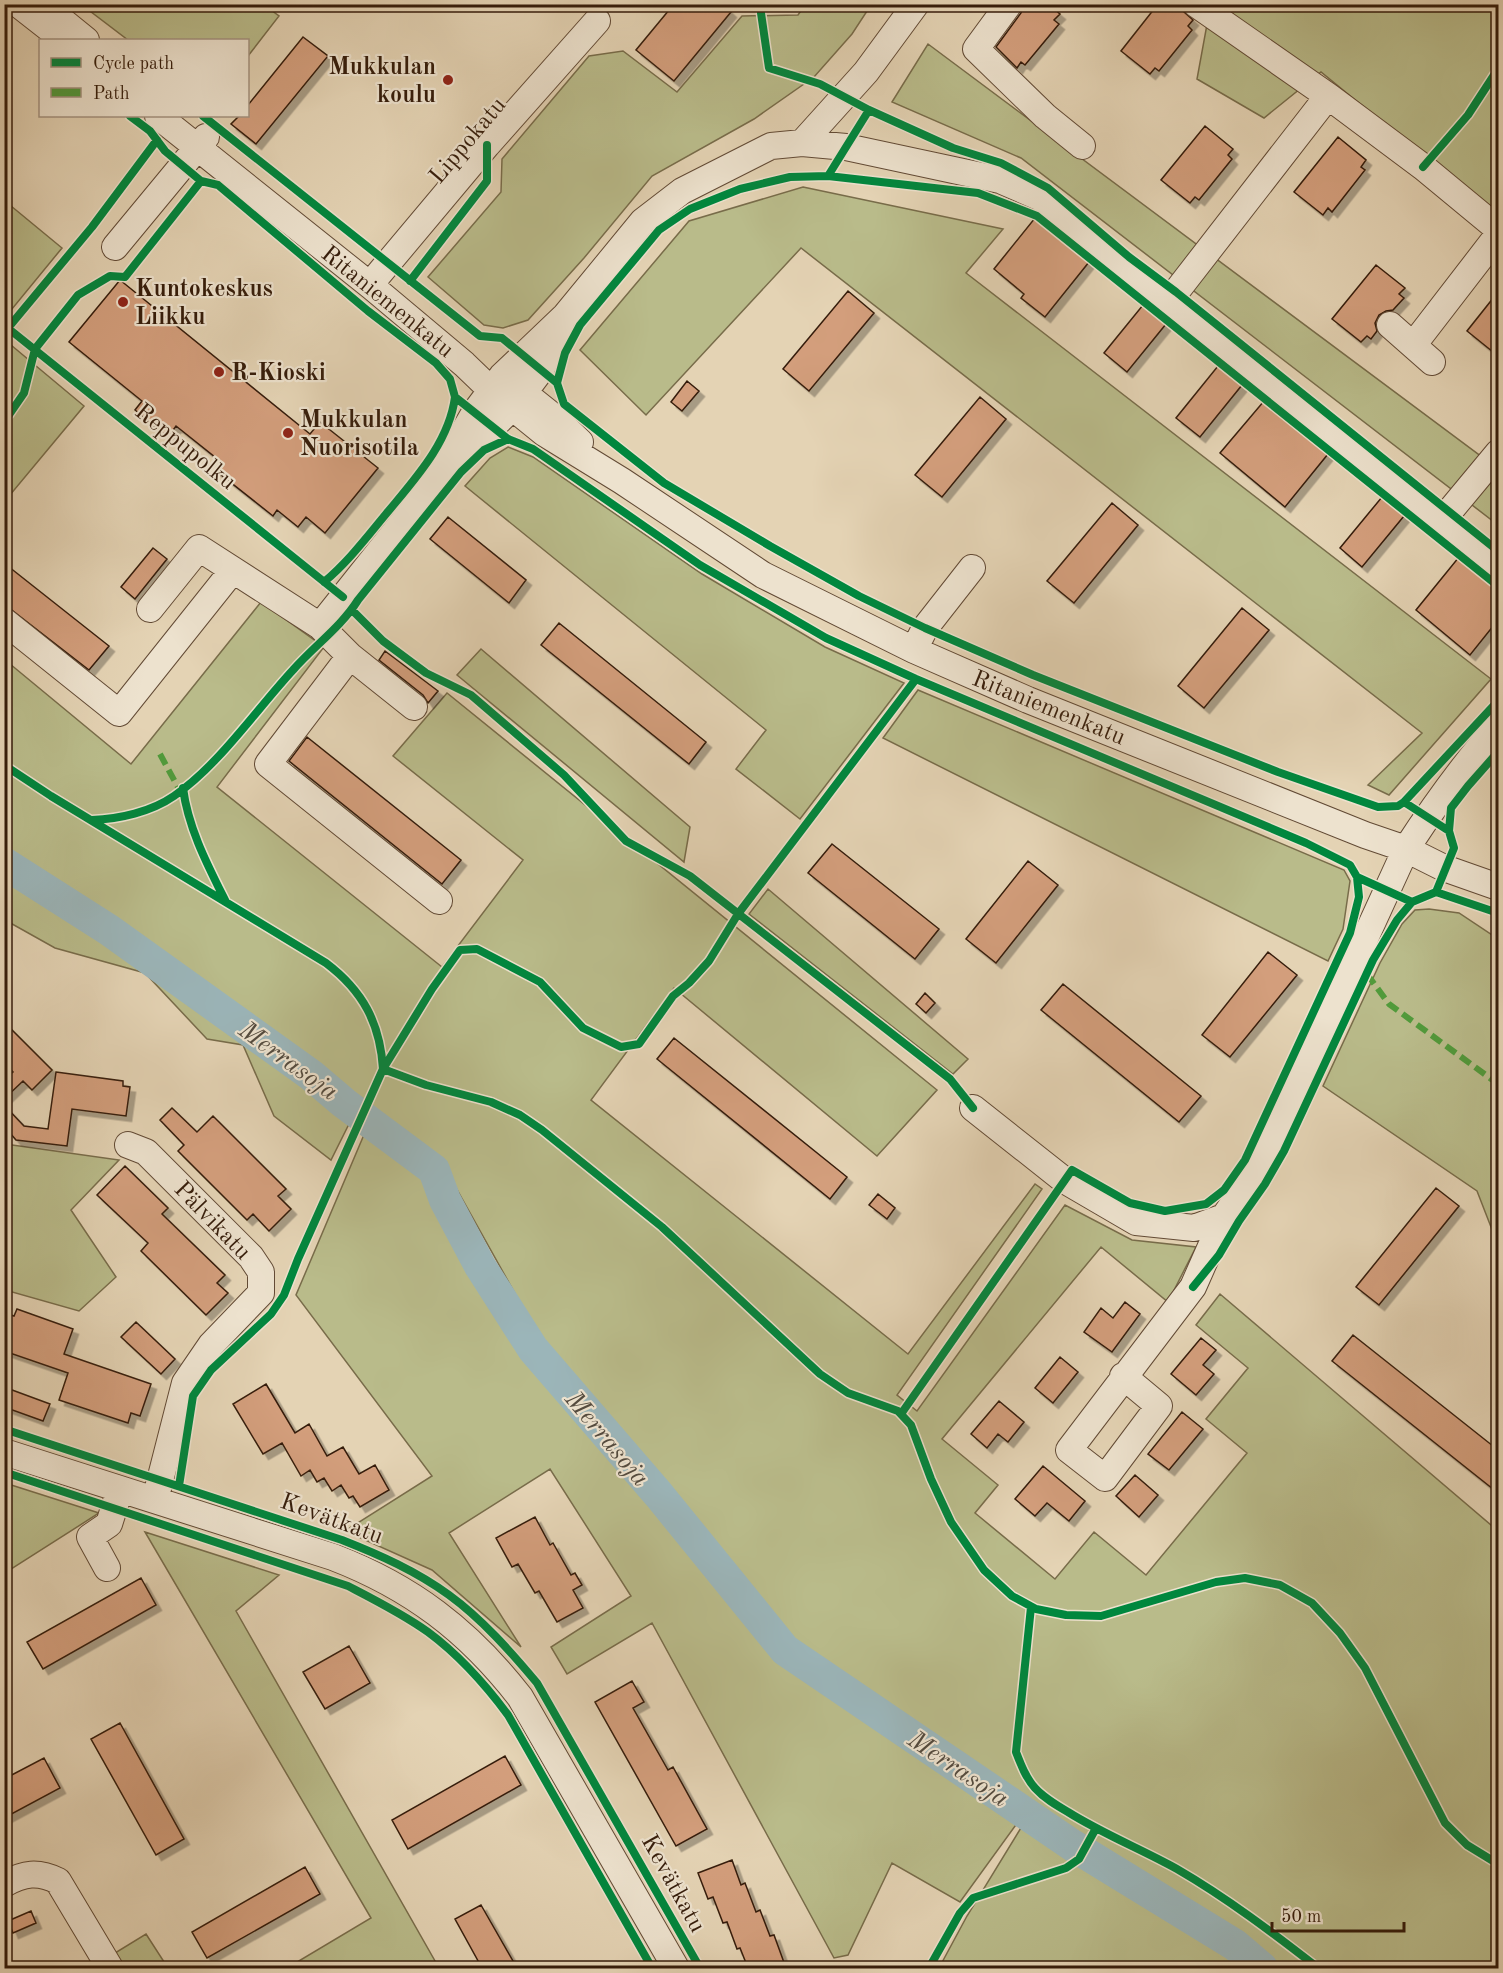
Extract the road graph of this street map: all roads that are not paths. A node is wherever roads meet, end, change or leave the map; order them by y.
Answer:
1 (18, 4) edge
2 (41, 4) edge
3 (916, 4) edge
4 (1009, 4) edge
5 (1196, 4) edge
6 (597, 21) dead end
7 (62, 39) edge
8 (85, 39) edge
9 (1328, 96) junction
10 (160, 117) edge
11 (180, 117) edge
12 (202, 143) junction
13 (802, 143) junction
14 (1082, 146) dead end
15 (1498, 229) edge
16 (1498, 235) edge
17 (115, 247) dead end
18 (374, 281) junction
19 (1176, 292) dead end
20 (565, 316) junction
21 (1390, 325) dead end
22 (1414, 344) junction
23 (1432, 362) dead end
24 (497, 383) junction
25 (518, 400) junction
26 (1498, 453) edge
27 (433, 484) junction
28 (1449, 512) dead end
29 (972, 568) dead end
30 (1498, 568) edge
31 (233, 570) junction
32 (150, 609) dead end
33 (4, 621) edge
34 (320, 626) junction
35 (914, 650) junction
36 (350, 656) junction
37 (414, 707) dead end
38 (1498, 726) edge
39 (1406, 849) junction
40 (1498, 887) edge
41 (439, 901) dead end
42 (973, 1108) dead end
43 (128, 1145) dead end
44 (1224, 1217) junction
45 (1123, 1376) dead end
46 (4, 1452) edge
47 (120, 1489) junction
48 (155, 1500) junction
49 (107, 1568) dead end
50 (4, 1884) edge
51 (110, 1968) edge
52 (676, 1968) edge

1 - 7 street
2 - 8 street
3 - 13 street
4 - 14 street
5 - 9 street
6 - 18 street, Lippokatu
9 - 15 street
9 - 19 street
10 - 12 street, Ritaniemenkatu
11 - 12 street, Ritaniemenkatu
12 - 17 street
12 - 18 street, Ritaniemenkatu
13 - 20 street
13 - 30 street
16 - 22 street
18 - 24 street, Ritaniemenkatu
20 - 24 street
20 - 25 street
21 - 22 street
22 - 23 street
24 - 25 street, Ritaniemenkatu
24 - 27 street
25 - 27 street
25 - 35 street, Ritaniemenkatu
26 - 28 street
27 - 34 street
29 - 35 street
31 - 32 street
31 - 33 street
31 - 34 street
34 - 36 street
35 - 39 street, Ritaniemenkatu
36 - 37 street
36 - 41 street
38 - 39 street
39 - 40 street, Ritaniemenkatu
39 - 44 street
42 - 44 street
43 - 48 street, Pälvikatu
44 - 45 street
46 - 47 street, Kevätkatu
47 - 48 street, Kevätkatu
47 - 49 street
48 - 52 street, Kevätkatu
50 - 51 street

